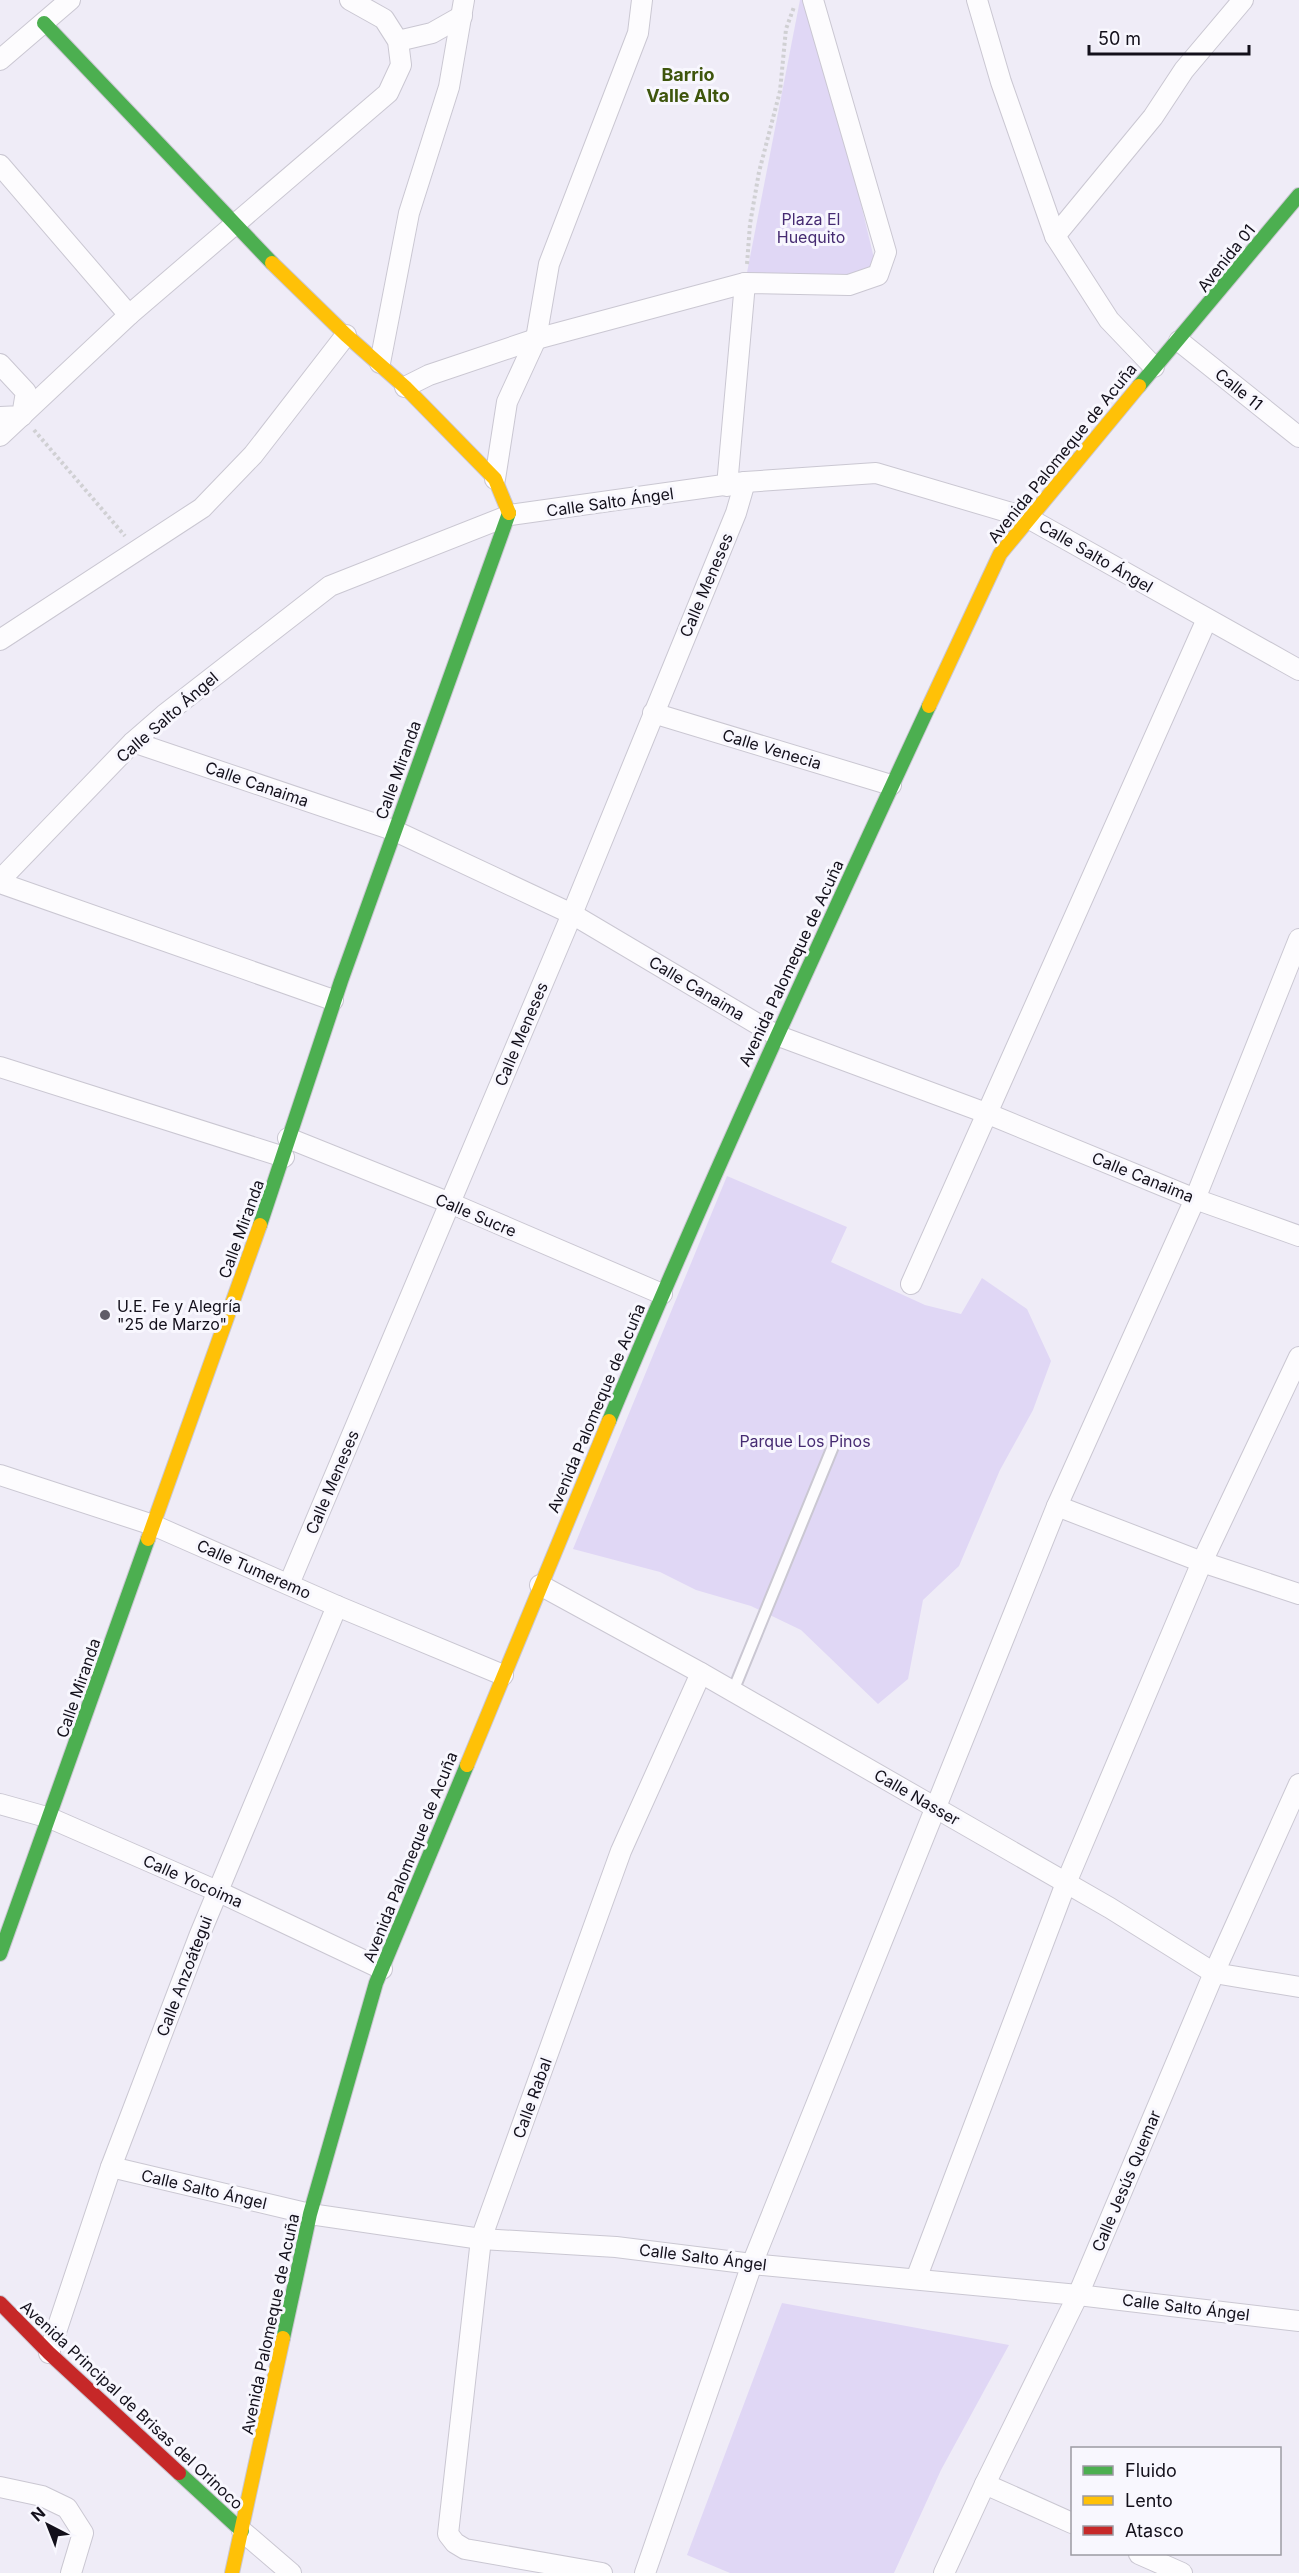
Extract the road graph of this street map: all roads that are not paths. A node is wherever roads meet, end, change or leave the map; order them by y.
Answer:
1 (70, 0) edge
2 (351, 0) edge
3 (642, 0) edge
4 (813, 0) edge
5 (977, 0) edge
6 (1243, 0) edge
7 (463, 8) edge
8 (44, 23) junction
9 (398, 41) junction
10 (0, 60) edge
11 (0, 165) edge
12 (1299, 195) edge
13 (235, 225) junction
14 (1055, 237) junction
15 (745, 283) junction
16 (129, 315) junction
17 (346, 335) junction
18 (536, 339) junction
19 (1179, 341) junction
20 (380, 363) junction
21 (0, 364) edge
22 (1154, 367) junction
23 (405, 387) junction
24 (22, 416) junction
25 (0, 417) edge
26 (0, 436) edge
27 (1299, 437) edge
28 (495, 479) junction
29 (736, 484) junction
30 (510, 515) junction
31 (1028, 518) junction
32 (1207, 619) junction
33 (0, 640) edge
34 (1299, 670) edge
35 (653, 713) junction
36 (133, 742) junction
37 (891, 785) junction
38 (393, 830) junction
39 (0, 882) edge
40 (572, 914) junction
41 (1299, 939) edge
42 (333, 1000) junction
43 (776, 1035) junction
44 (0, 1067) edge
45 (986, 1113) junction
46 (286, 1147) junction
47 (1195, 1199) junction
48 (450, 1203) junction
49 (1299, 1236) edge
50 (911, 1284) dead end
51 (662, 1294) junction
52 (1299, 1357) edge
53 (834, 1444) dead end
54 (0, 1475) edge
55 (1057, 1506) junction
56 (153, 1525) junction
57 (1202, 1562) junction
58 (289, 1584) junction
59 (540, 1585) junction
60 (1299, 1594) edge
61 (337, 1606) junction
62 (701, 1673) junction
63 (503, 1675) junction
64 (733, 1691) junction
65 (1299, 1784) edge
66 (0, 1804) edge
67 (936, 1808) junction
68 (50, 1818) junction
69 (1066, 1883) junction
70 (217, 1891) junction
71 (0, 1954) edge
72 (382, 1969) junction
73 (1214, 1973) junction
74 (1299, 1987) edge
75 (111, 2167) junction
76 (310, 2214) junction
77 (481, 2239) junction
78 (753, 2264) junction
79 (916, 2279) junction
80 (1078, 2295) junction
81 (0, 2303) edge
82 (1299, 2320) edge
83 (49, 2353) junction
84 (985, 2484) junction
85 (0, 2487) edge
86 (1071, 2523) edge
87 (242, 2531) junction
88 (1143, 2555) edge
89 (71, 2573) edge
90 (232, 2573) edge
91 (291, 2573) edge
92 (602, 2573) edge
93 (645, 2573) edge
94 (944, 2573) edge
95 (1182, 2573) edge

1 - 8 street
2 - 9 street
3 - 18 street
4 - 15 street
5 - 14 street
6 - 14 street
7 - 9 street
7 - 20 street
8 - 10 street
8 - 13 street
9 - 13 street
11 - 16 street
12 - 19 street, Avenida 01
13 - 16 street
13 - 17 street
14 - 22 street
15 - 18 street
15 - 29 street, Calle Meneses
16 - 24 street
17 - 20 street
17 - 33 street
18 - 23 street
18 - 28 street
19 - 22 street, Avenida Palomeque de Acuña
19 - 27 street, Calle 11
20 - 23 street
21 - 24 street
22 - 31 street, Avenida Palomeque de Acuña
23 - 28 street
24 - 25 street
24 - 26 street
28 - 30 street
29 - 30 street, Calle Salto Ángel
29 - 31 street, Calle Salto Ángel
29 - 35 street, Calle Meneses
30 - 36 street, Calle Salto Ángel
30 - 38 street, Calle Miranda
31 - 32 street, Calle Salto Ángel
31 - 37 street, Avenida Palomeque de Acuña
32 - 34 street, Calle Salto Ángel
32 - 45 street
35 - 37 street, Calle Venecia
35 - 40 street, Calle Meneses
36 - 38 street, Calle Canaima
36 - 39 street, Calle Salto Ángel
37 - 43 street, Avenida Palomeque de Acuña
38 - 40 street, Calle Canaima
38 - 42 street, Calle Miranda
39 - 42 street
40 - 43 street, Calle Canaima
40 - 48 street, Calle Meneses
41 - 47 street
42 - 46 street, Calle Miranda
43 - 45 street, Calle Canaima
43 - 51 street, Avenida Palomeque de Acuña
44 - 46 street, Calle Sucre
45 - 47 street, Calle Canaima
45 - 50 street
46 - 48 street, Calle Sucre
46 - 56 street, Calle Miranda
47 - 49 street, Calle Canaima
47 - 55 street
48 - 51 street, Calle Sucre
48 - 58 street, Calle Meneses
51 - 59 street, Avenida Palomeque de Acuña
52 - 57 street
53 - 64 lane
54 - 56 street, Calle Tumeremo
55 - 57 street
55 - 67 street
56 - 58 street, Calle Tumeremo
56 - 68 street, Calle Miranda
57 - 60 street
57 - 69 street
58 - 61 street, Calle Tumeremo
59 - 62 street, Calle Nasser
59 - 63 street, Avenida Palomeque de Acuña
61 - 63 street, Calle Tumeremo
61 - 70 street, Calle Anzoátegui
62 - 64 street, Calle Nasser
62 - 77 street, Calle Rabal
63 - 72 street, Avenida Palomeque de Acuña
64 - 67 street, Calle Nasser
65 - 73 street, Calle Jesús Quemar
66 - 68 street, Calle Yocoima
67 - 69 street, Calle Nasser
67 - 78 street
68 - 70 street, Calle Yocoima
68 - 71 street, Calle Miranda
69 - 73 street, Calle Nasser
69 - 79 street
70 - 72 street, Calle Yocoima
70 - 75 street, Calle Anzoátegui
72 - 76 street, Avenida Palomeque de Acuña
73 - 74 street, Calle Nasser
73 - 80 street, Calle Jesús Quemar
75 - 76 street, Calle Salto Ángel
75 - 83 street, Calle Anzoátegui
76 - 77 street, Calle Salto Ángel
76 - 87 street, Avenida Palomeque de Acuña
77 - 78 street, Calle Salto Ángel
77 - 92 street, Calle Rabal
78 - 79 street, Calle Salto Ángel
78 - 93 street
79 - 80 street, Calle Salto Ángel
80 - 82 street, Calle Salto Ángel
80 - 84 street, Calle Jesús Quemar
81 - 83 street, Avenida Principal de Brisas del Orinoco
83 - 87 street, Avenida Principal de Brisas del Orinoco
84 - 86 street
84 - 94 street, Calle Jesús Quemar
85 - 89 street
87 - 90 street, Avenida Palomeque de Acuña
87 - 91 street
88 - 95 street

